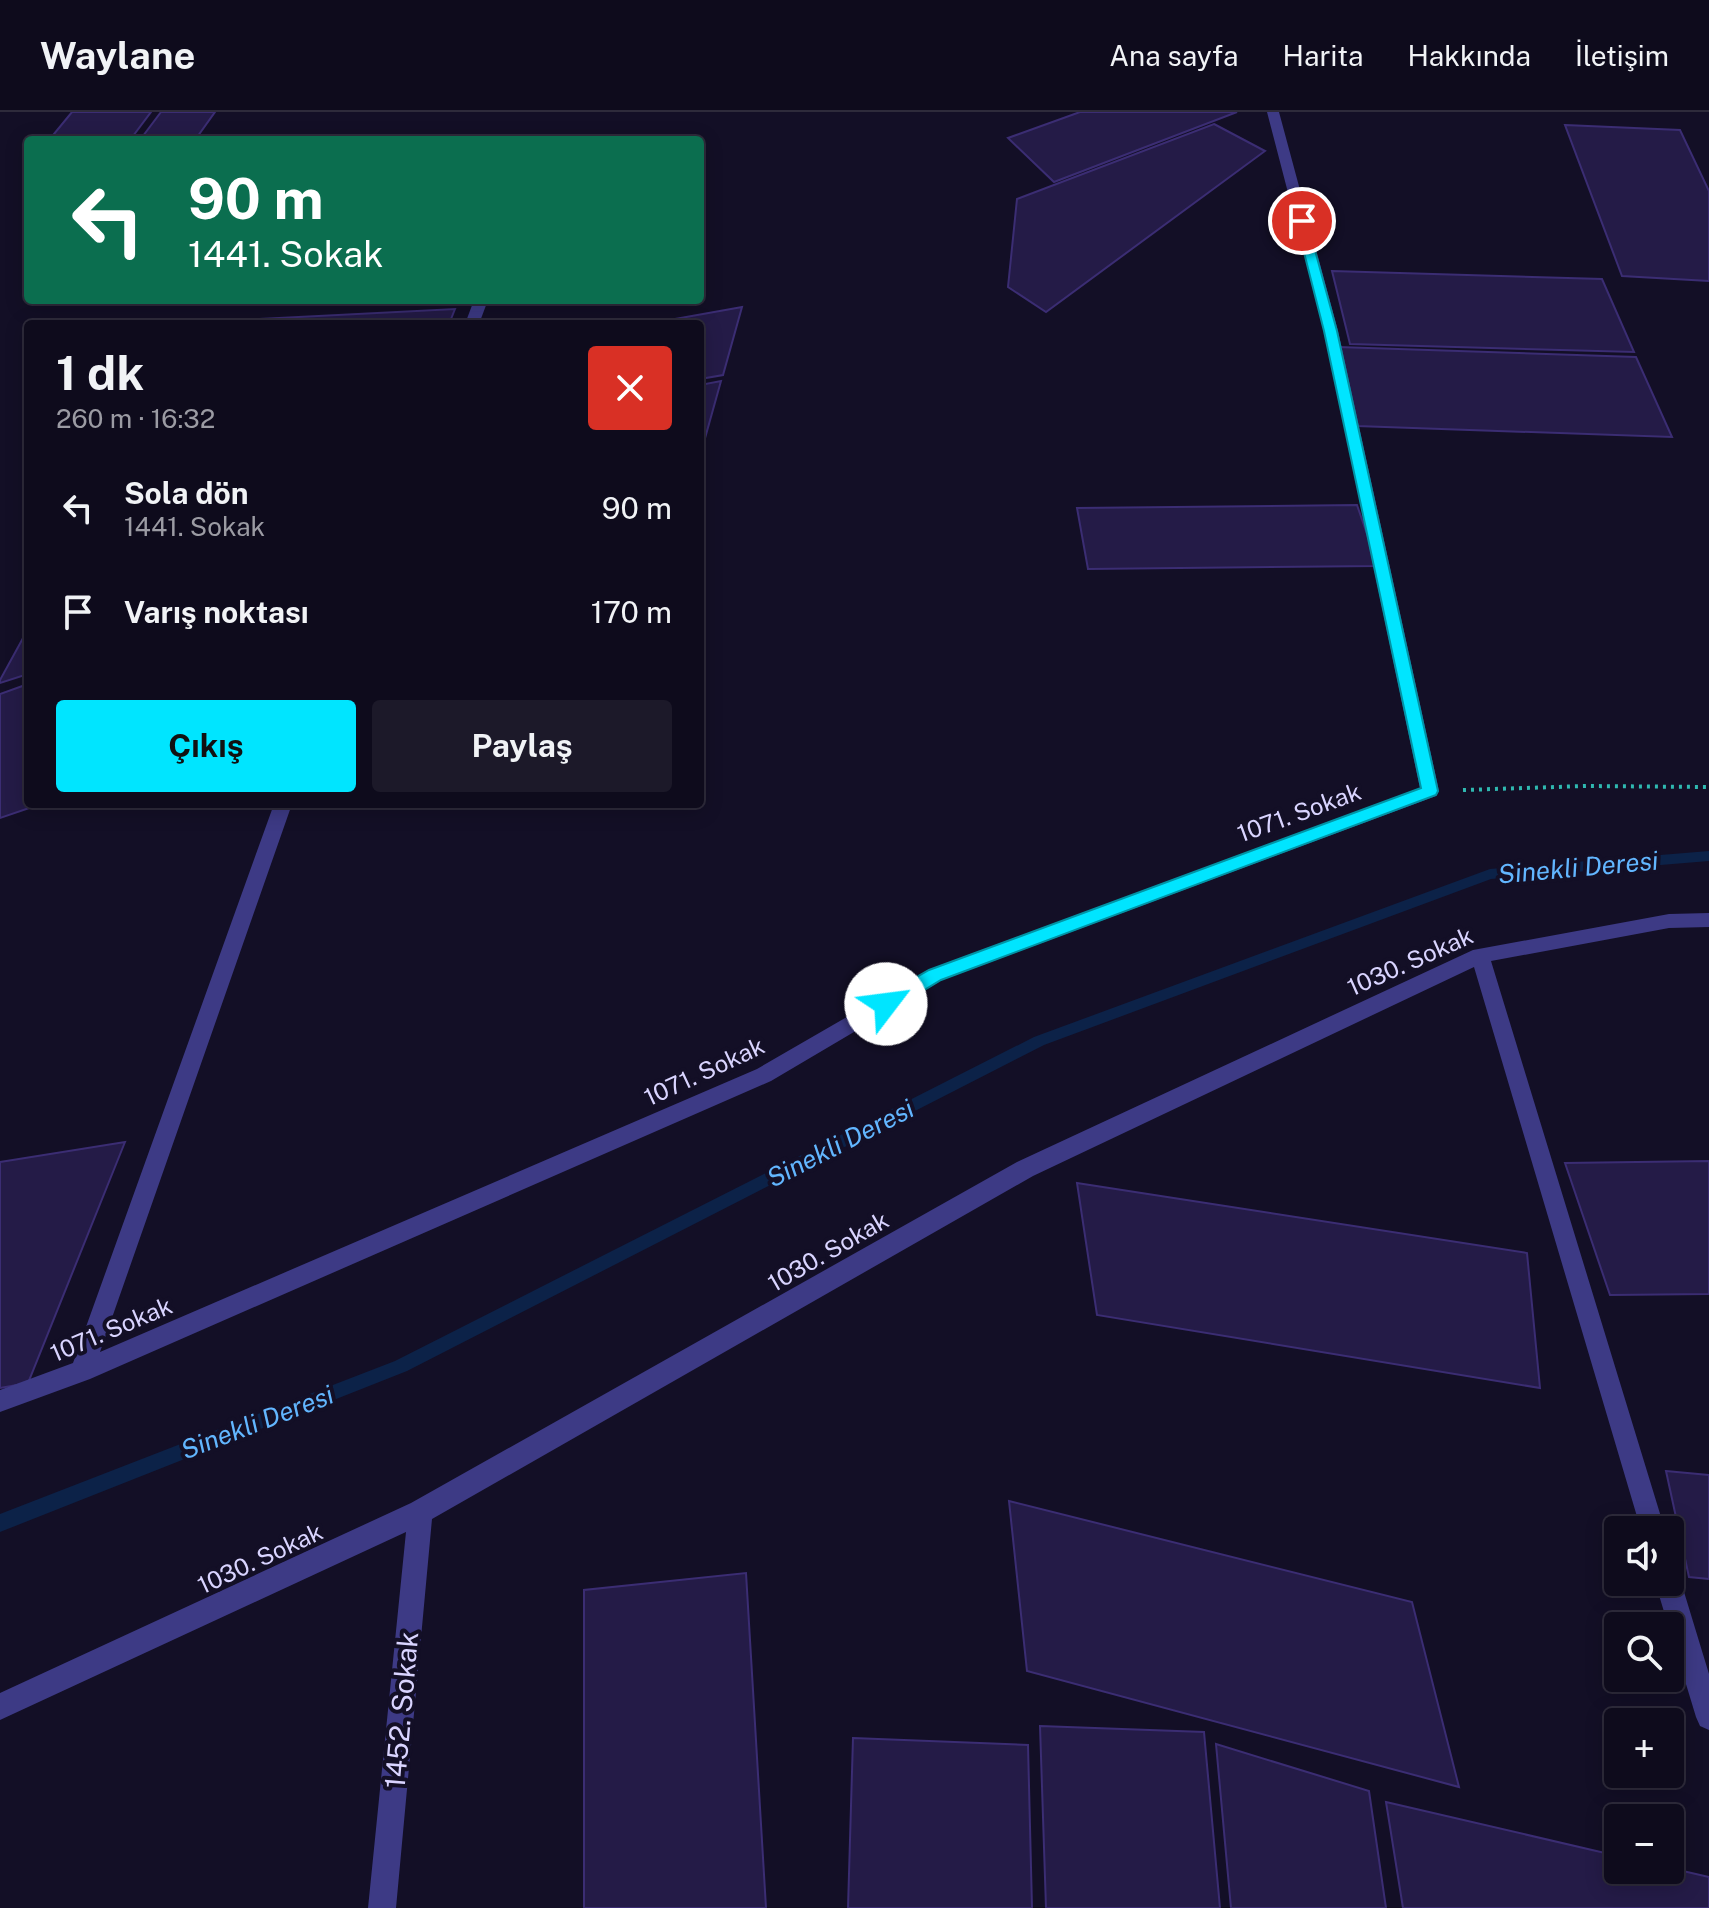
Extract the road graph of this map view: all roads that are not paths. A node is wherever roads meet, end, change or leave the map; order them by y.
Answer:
1 (1273, 112) edge
2 (282, 808) edge
3 (1709, 920) edge
4 (1480, 955) junction
5 (82, 1371) junction
6 (0, 1401) edge
7 (420, 1512) junction
8 (1649, 1516) edge
9 (1672, 1596) edge
10 (0, 1707) edge
11 (1709, 1717) edge
12 (382, 1908) edge

1 - 5 street, 1071. Sokak
2 - 5 street
3 - 4 street, 1030. Sokak
4 - 7 street, 1030. Sokak
4 - 8 street
5 - 6 street, 1071. Sokak
7 - 10 street, 1030. Sokak
7 - 12 street, 1452. Sokak
9 - 11 street

